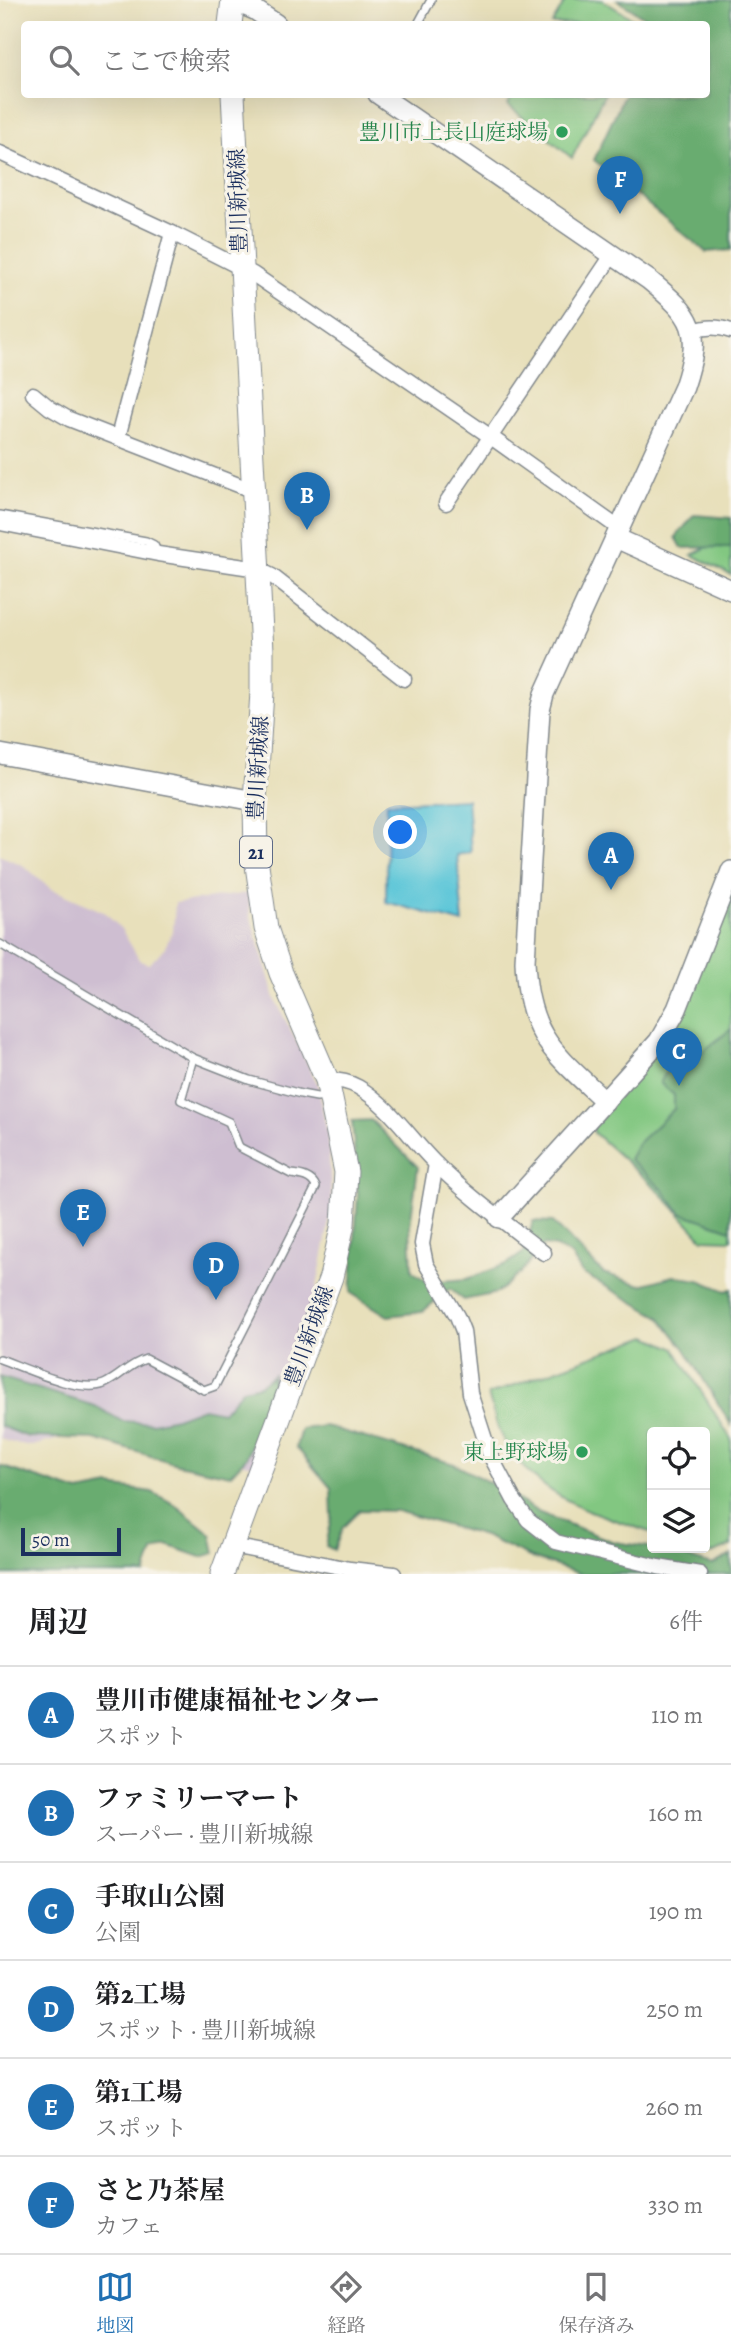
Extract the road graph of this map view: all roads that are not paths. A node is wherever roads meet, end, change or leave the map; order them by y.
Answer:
1 (232, 0) edge
2 (431, 0) edge
3 (230, 21) edge
4 (272, 21) edge
5 (420, 21) edge
6 (233, 98) edge
7 (385, 98) edge
8 (0, 153) edge
9 (172, 233) junction
10 (613, 254) junction
11 (241, 268) junction
12 (694, 331) junction
13 (731, 331) edge
14 (33, 394) dead end
15 (118, 437) junction
16 (491, 437) junction
17 (253, 487) junction
18 (446, 503) dead end
19 (0, 515) edge
20 (0, 523) edge
21 (618, 533) junction
22 (158, 554) junction
23 (258, 569) junction
24 (731, 590) edge
25 (404, 679) dead end
26 (0, 754) edge
27 (255, 801) junction
28 (731, 871) edge
29 (0, 944) edge
30 (194, 1058) junction
31 (329, 1088) junction
32 (605, 1101) junction
33 (436, 1164) junction
34 (499, 1218) junction
35 (544, 1253) dead end
36 (0, 1359) edge
37 (232, 1546) junction
38 (222, 1574) edge
39 (394, 1574) edge
40 (700, 1574) edge

1 - 3 main road
1 - 4 street
2 - 5 lane
6 - 11 main road, 豊川新城線 / 21
7 - 10 street
8 - 9 street
9 - 11 street
9 - 15 street
10 - 12 street
10 - 16 street
11 - 16 street
11 - 17 main road, 豊川新城線 / 21
12 - 13 street
12 - 21 street
14 - 15 street
15 - 17 street
16 - 18 street
16 - 21 street
17 - 23 main road, 豊川新城線 / 21
19 - 22 lane
20 - 22 street
21 - 24 street
21 - 32 street
22 - 23 street
23 - 25 street
23 - 27 main road, 豊川新城線 / 21
26 - 27 street
27 - 31 main road, 豊川新城線 / 21
28 - 32 street
29 - 30 lane
30 - 31 lane
30 - 36 lane
31 - 33 street
31 - 37 main road, 豊川新城線 / 21
32 - 34 street
33 - 34 street
33 - 40 street
34 - 35 street
37 - 38 main road, 豊川新城線 / 21
37 - 39 street

